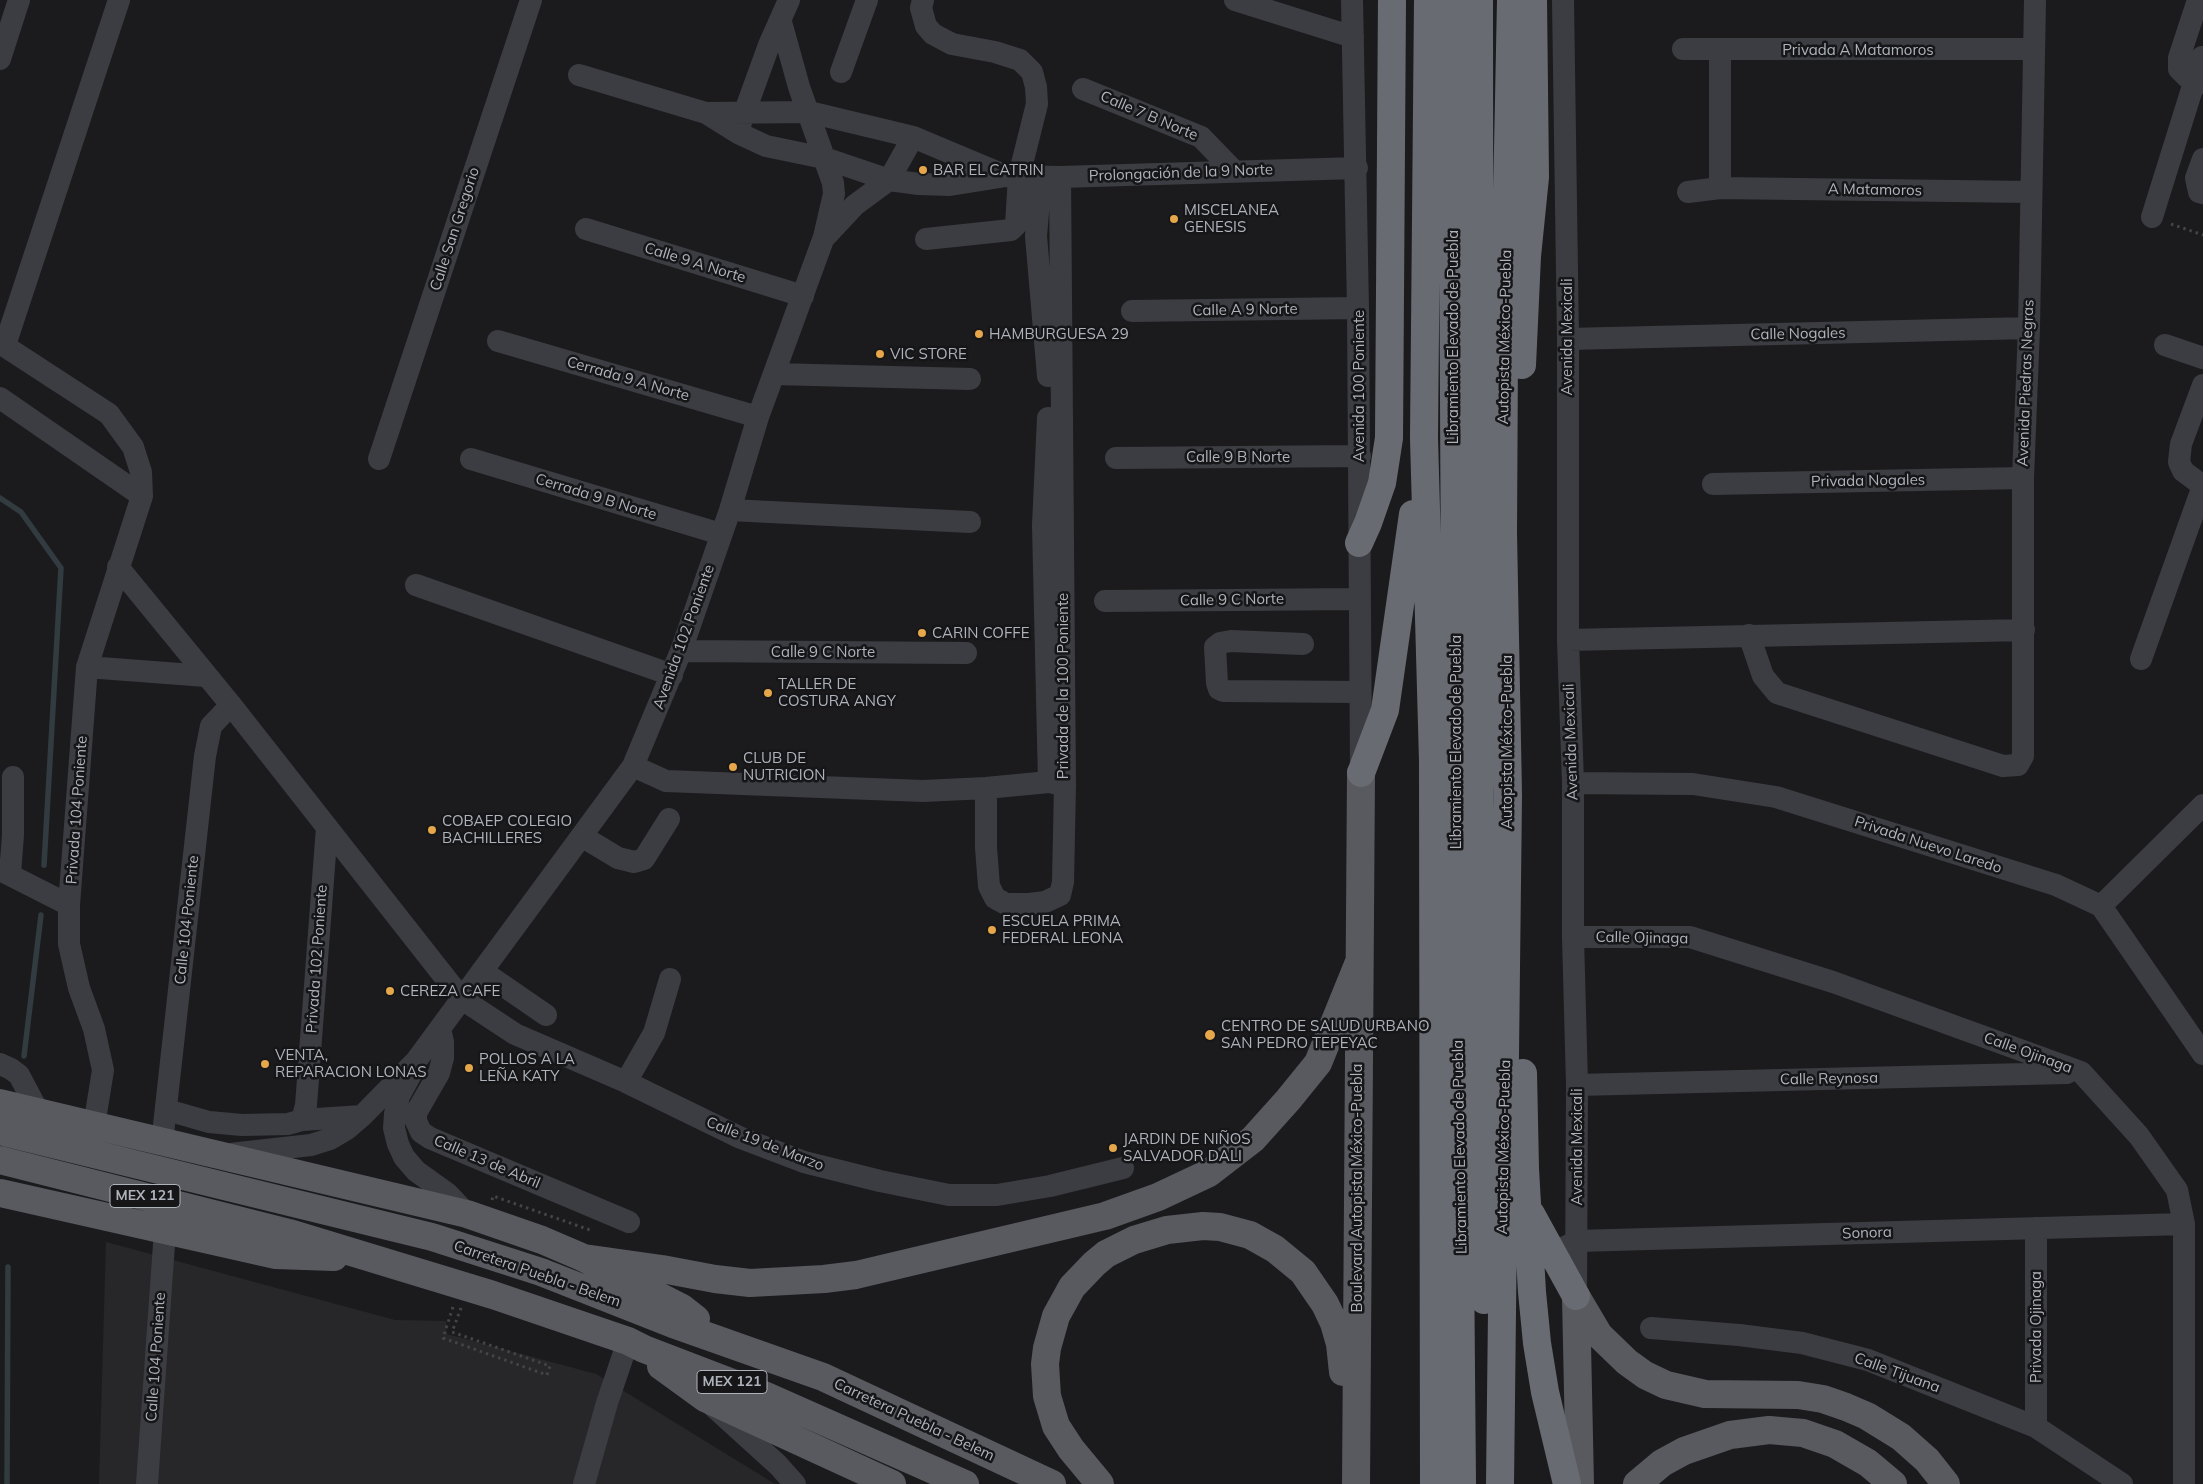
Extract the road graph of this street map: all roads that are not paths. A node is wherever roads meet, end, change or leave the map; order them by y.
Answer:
1 (19, 0) edge
2 (119, 0) edge
3 (531, 0) edge
4 (788, 0) edge
5 (867, 0) edge
6 (923, 0) edge
7 (1236, 0) edge
8 (1352, 0) edge
9 (1392, 0) edge
10 (1428, 0) edge
11 (1452, 0) edge
12 (1479, 0) edge
13 (1510, 0) edge
14 (1533, 0) edge
15 (1563, 0) edge
16 (2035, 0) edge
17 (2198, 0) edge
18 (780, 22) junction
19 (1353, 37) junction
20 (1683, 49) dead end
21 (2034, 49) junction
22 (1720, 50) junction
23 (0, 59) edge
24 (841, 72) dead end
25 (579, 75) dead end
26 (2199, 81) edge
27 (1082, 89) dead end
28 (744, 111) junction
29 (809, 112) junction
30 (706, 113) junction
31 (738, 133) junction
32 (913, 137) junction
33 (824, 158) junction
34 (2203, 159) edge
35 (1357, 168) junction
36 (1233, 170) junction
37 (1012, 176) junction
38 (1050, 177) junction
39 (889, 180) junction
40 (1720, 188) junction
41 (1688, 192) dead end
42 (2030, 192) junction
43 (2203, 193) edge
44 (2152, 217) road end
45 (586, 230) dead end
46 (824, 237) junction
47 (926, 239) dead end
48 (803, 296) junction
49 (1358, 308) junction
50 (1132, 311) dead end
51 (2029, 328) junction
52 (1568, 339) junction
53 (498, 341) dead end
54 (3, 344) edge
55 (2165, 345) dead end
56 (2203, 358) edge
57 (774, 374) junction
58 (970, 379) dead end
59 (2203, 386) edge
60 (0, 398) edge
61 (758, 417) junction
62 (1424, 438) junction
63 (1360, 456) junction
64 (1116, 458) dead end
65 (379, 459) dead end
66 (471, 459) dead end
67 (2023, 478) junction
68 (1713, 484) dead end
69 (2203, 486) edge
70 (142, 496) junction
71 (730, 510) junction
72 (970, 522) dead end
73 (721, 534) junction
74 (1359, 543) junction
75 (118, 567) junction
76 (416, 585) dead end
77 (1359, 599) junction
78 (1105, 602) dead end
79 (2024, 630) junction
80 (1749, 636) junction
81 (1568, 640) junction
82 (1303, 644) dead end
83 (681, 651) junction
84 (966, 653) dead end
85 (2141, 659) dead end
86 (87, 667) junction
87 (672, 675) junction
88 (1508, 675) junction
89 (206, 676) junction
90 (1360, 692) junction
91 (231, 705) junction
92 (633, 766) junction
93 (1361, 773) junction
94 (13, 777) dead end
95 (1057, 783) junction
96 (1573, 783) junction
97 (986, 788) junction
98 (1508, 795) junction
99 (2203, 804) edge
100 (669, 819) dead end
101 (327, 828) junction
102 (583, 837) junction
103 (5, 872) edge
104 (69, 905) junction
105 (2101, 906) junction
106 (1573, 937) junction
107 (1358, 962) junction
108 (482, 971) junction
109 (670, 979) dead end
110 (462, 999) junction
111 (546, 1015) dead end
112 (440, 1029) junction
113 (2203, 1054) edge
114 (416, 1061) junction
115 (0, 1064) edge
116 (2081, 1072) junction
117 (626, 1082) junction
118 (1577, 1085) junction
119 (0, 1103) edge
120 (167, 1110) junction
121 (39, 1113) junction
122 (362, 1116) junction
123 (302, 1120) junction
124 (94, 1126) junction
125 (0, 1131) edge
126 (162, 1143) junction
127 (216, 1156) junction
128 (0, 1160) edge
129 (1123, 1168) dead end
130 (0, 1194) edge
131 (1528, 1208) junction
132 (467, 1214) junction
133 (629, 1222) dead end
134 (2184, 1224) junction
135 (2036, 1228) junction
136 (165, 1230) junction
137 (1577, 1241) junction
138 (1553, 1254) junction
139 (584, 1258) junction
140 (374, 1259) junction
141 (1576, 1296) junction
142 (1651, 1328) dead end
143 (729, 1344) junction
144 (636, 1345) junction
145 (705, 1398) junction
146 (2036, 1427) junction
147 (1356, 1478) edge
148 (147, 1484) edge
149 (584, 1484) edge
150 (795, 1484) edge
151 (892, 1484) edge
152 (965, 1484) edge
153 (1052, 1484) edge
154 (1100, 1484) edge
155 (1434, 1484) edge
156 (1462, 1484) edge
157 (1485, 1484) edge
158 (1500, 1484) edge
159 (1567, 1484) edge
160 (1580, 1484) edge
161 (1637, 1484) edge
162 (1893, 1484) edge
163 (1946, 1484) edge
164 (2122, 1484) edge
165 (2184, 1484) edge

1 - 23 street
2 - 54 street
3 - 65 street, Calle San Gregorio
4 - 18 street
5 - 24 street
6 - 37 street
7 - 19 street
8 - 19 street, Avenida 100 Poniente
9 - 74 highway
10 - 62 highway
11 - 156 highway, Libramiento Elevado de Puebla
12 - 157 highway, Libramiento Elevado de Puebla
13 - 88 highway, Autopista México-Puebla
14 - 88 highway
15 - 52 street, Avenida Mexicali
16 - 21 street, Avenida Piedras Negras
17 - 26 street
18 - 28 street
18 - 29 street, Avenida 102 Poniente
19 - 35 street, Avenida 100 Poniente
20 - 22 street, Privada A Matamoros
21 - 22 street, Privada A Matamoros
21 - 42 street, Avenida Piedras Negras
22 - 40 street
25 - 30 street
26 - 44 street
27 - 36 street, Calle 7 B Norte
28 - 29 street
28 - 30 street
28 - 31 street
29 - 32 street, Prolongación de la 9 Norte
29 - 33 street, Avenida 102 Poniente
30 - 31 street
31 - 33 street
32 - 37 street, Prolongación de la 9 Norte
32 - 39 street
33 - 39 street, Prolongación de la 9 Norte
33 - 46 street, Avenida 102 Poniente
34 - 43 street
35 - 36 street, Prolongación de la 9 Norte
35 - 49 street, Avenida 100 Poniente
36 - 38 street, Prolongación de la 9 Norte
37 - 38 street, Prolongación de la 9 Norte
37 - 39 street, Prolongación de la 9 Norte
37 - 47 street
38 - 95 street, Privada de la 100 Poniente
39 - 46 street
40 - 41 street, A Matamoros
40 - 42 street, A Matamoros
42 - 51 street, Avenida Piedras Negras
45 - 48 street, Calle 9 A Norte
46 - 48 street, Avenida 102 Poniente
48 - 57 street, Avenida 102 Poniente
49 - 50 street, Calle A 9 Norte
49 - 63 street, Avenida 100 Poniente
51 - 52 street, Calle Nogales
51 - 67 street, Avenida Piedras Negras
52 - 81 street, Avenida Mexicali
53 - 61 street, Cerrada 9 A Norte
54 - 70 street
55 - 56 street
57 - 58 street
57 - 61 street, Avenida 102 Poniente
59 - 69 street
60 - 70 street
61 - 71 street, Avenida 102 Poniente
62 - 93 highway
62 - 155 highway
63 - 64 street, Calle 9 B Norte
63 - 74 street, Avenida 100 Poniente
66 - 73 street, Cerrada 9 B Norte
67 - 68 street, Privada Nogales
67 - 79 street, Avenida Piedras Negras
69 - 85 street
70 - 75 street, Privada 104 Poniente
71 - 72 street
71 - 73 street, Avenida 102 Poniente
73 - 83 street, Avenida 102 Poniente
74 - 77 street, Avenida 100 Poniente
75 - 86 street, Privada 104 Poniente
75 - 89 street
76 - 87 street
77 - 78 street, Calle 9 C Norte
77 - 90 street, Avenida 100 Poniente
79 - 80 street
79 - 80 street, Avenida Piedras Negras
80 - 81 street
81 - 96 street, Avenida Mexicali
82 - 90 street
83 - 84 street, Calle 9 C Norte
83 - 87 street, Avenida 102 Poniente
86 - 89 street
86 - 104 street, Privada 104 Poniente
87 - 92 street, Avenida 102 Poniente
88 - 98 highway, Autopista México-Puebla
89 - 91 street
90 - 93 street, Avenida 100 Poniente
91 - 101 street
91 - 120 street, Calle 104 Poniente
92 - 97 street
92 - 102 street, Avenida 102 Poniente
93 - 107 main road, Boulevard Autopista México-Puebla
94 - 103 street
95 - 97 street
95 - 97 street, Privada de la 100 Poniente
96 - 105 street, Privada Nuevo Laredo
96 - 106 street, Avenida Mexicali
98 - 131 highway
98 - 158 highway, Autopista México-Puebla
99 - 105 street
100 - 102 street
101 - 110 street
101 - 123 street, Privada 102 Poniente
102 - 108 street, Avenida 102 Poniente
103 - 104 street
104 - 124 street, Privada 104 Poniente
105 - 113 street
106 - 116 street, Calle Ojinaga
106 - 118 street, Avenida Mexicali
107 - 139 main road
107 - 147 main road, Boulevard Autopista México-Puebla
108 - 110 street, Avenida 102 Poniente
108 - 111 street
109 - 117 street
110 - 112 street, Avenida 102 Poniente
110 - 117 street, Calle 19 de Marzo
112 - 114 street, Avenida 102 Poniente
112 - 133 street, Calle 13 de Abril
114 - 122 street, Avenida 102 Poniente
114 - 132 street, Avenida 102 Poniente
115 - 121 street
116 - 118 street, Calle Reynosa
116 - 134 street, Calle Ojinaga
117 - 129 street, Calle 19 de Marzo
118 - 137 street, Avenida Mexicali
119 - 121 main road
120 - 123 street
120 - 126 street, Calle 104 Poniente
121 - 124 main road
122 - 123 street
122 - 127 street, Avenida 102 Poniente
124 - 126 main road
125 - 143 main road, Carretera Puebla - Belem / MEX 121
126 - 127 main road
127 - 132 main road
128 - 140 main road, MEX 121
130 - 136 main road
131 - 138 highway
131 - 159 highway
132 - 139 main road
134 - 135 street, Sonora
134 - 165 street, Calle Ojinaga
135 - 137 street, Sonora
135 - 146 street, Privada Ojinaga
136 - 140 main road
136 - 148 street, Calle 104 Poniente
137 - 138 street, Sonora
137 - 141 street, Avenida Mexicali
138 - 141 highway
139 - 143 main road
140 - 144 main road, MEX 121
141 - 160 main road, Avenida Mexicali
141 - 163 main road
142 - 146 street, Calle Tijuana
143 - 153 main road, Carretera Puebla - Belem / MEX 121
144 - 145 main road
144 - 149 street
144 - 152 main road, MEX 121
145 - 150 street
145 - 151 main road
146 - 164 street, Calle Tijuana
147 - 154 main road
161 - 162 main road

